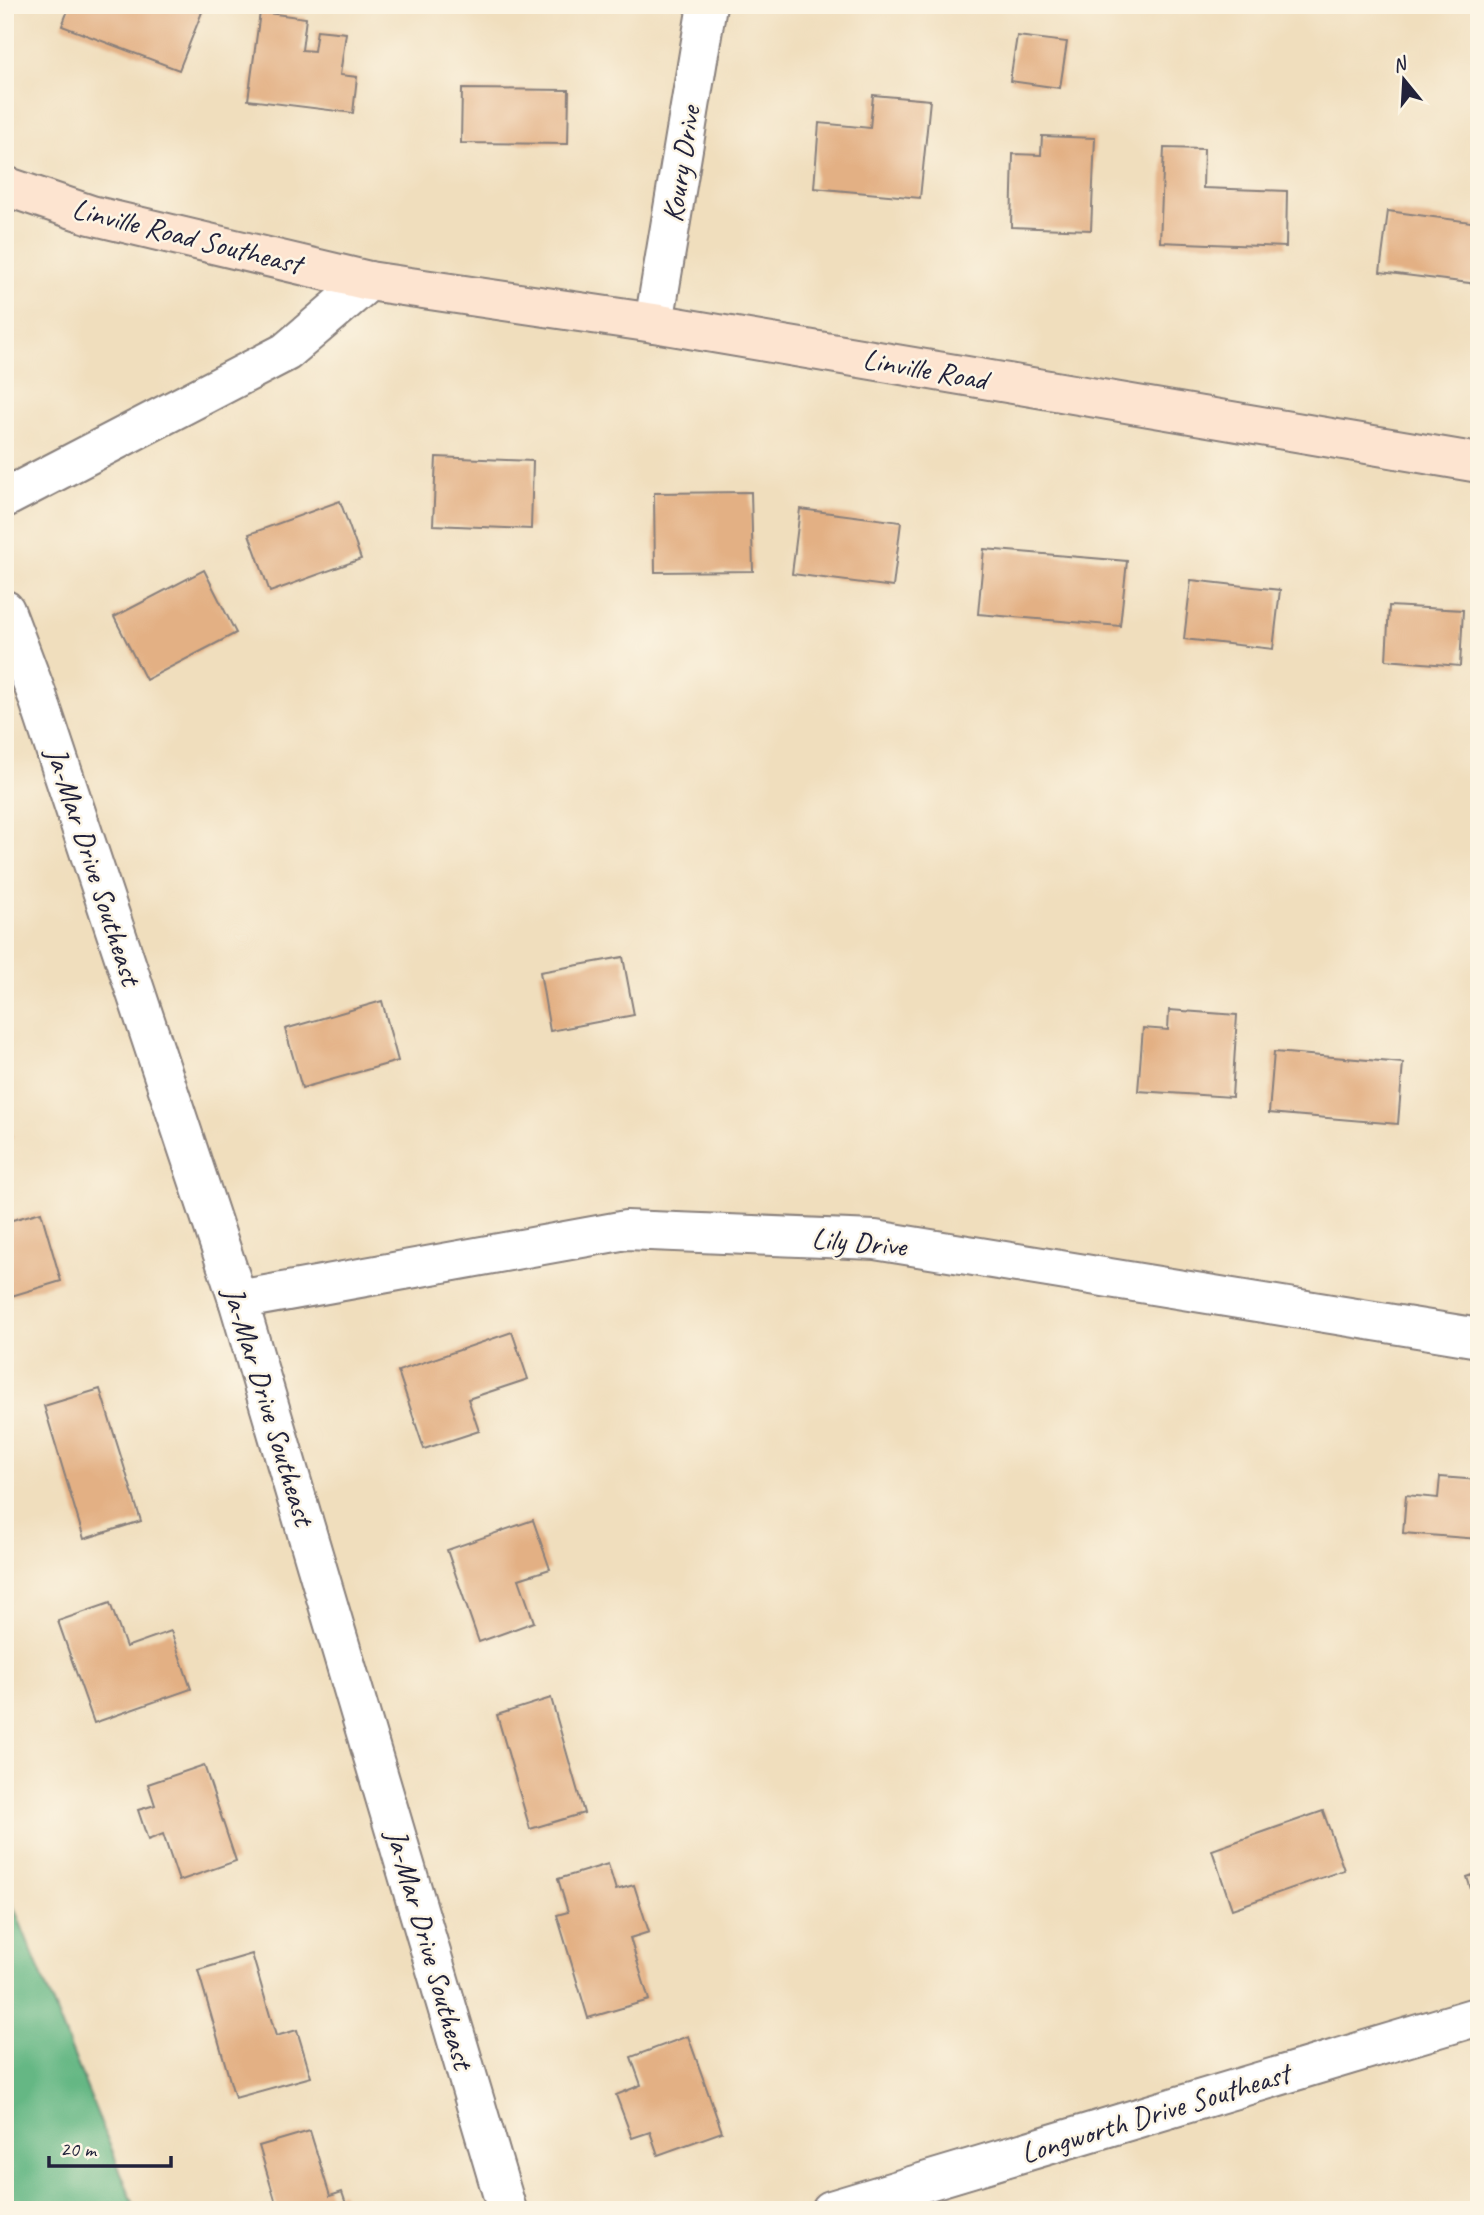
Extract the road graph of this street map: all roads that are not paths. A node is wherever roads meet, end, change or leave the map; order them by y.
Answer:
1 (707, 5) edge
2 (5, 186) edge
3 (369, 281) junction
4 (654, 323) junction
5 (1479, 463) edge
6 (5, 498) edge
7 (5, 610) edge
8 (238, 1300) junction
9 (1479, 1338) edge
10 (1479, 2016) edge
11 (507, 2210) edge
12 (831, 2210) edge

1 - 4 street, Koury Drive
2 - 3 main road, Linville Road Southeast
3 - 4 main road, Linville Road
3 - 6 street
4 - 5 main road, Linville Road
7 - 8 street, Ja-Mar Drive Southeast
8 - 9 street, Lily Drive
8 - 11 street, Ja-Mar Drive Southeast
10 - 12 street, Longworth Drive Southeast

